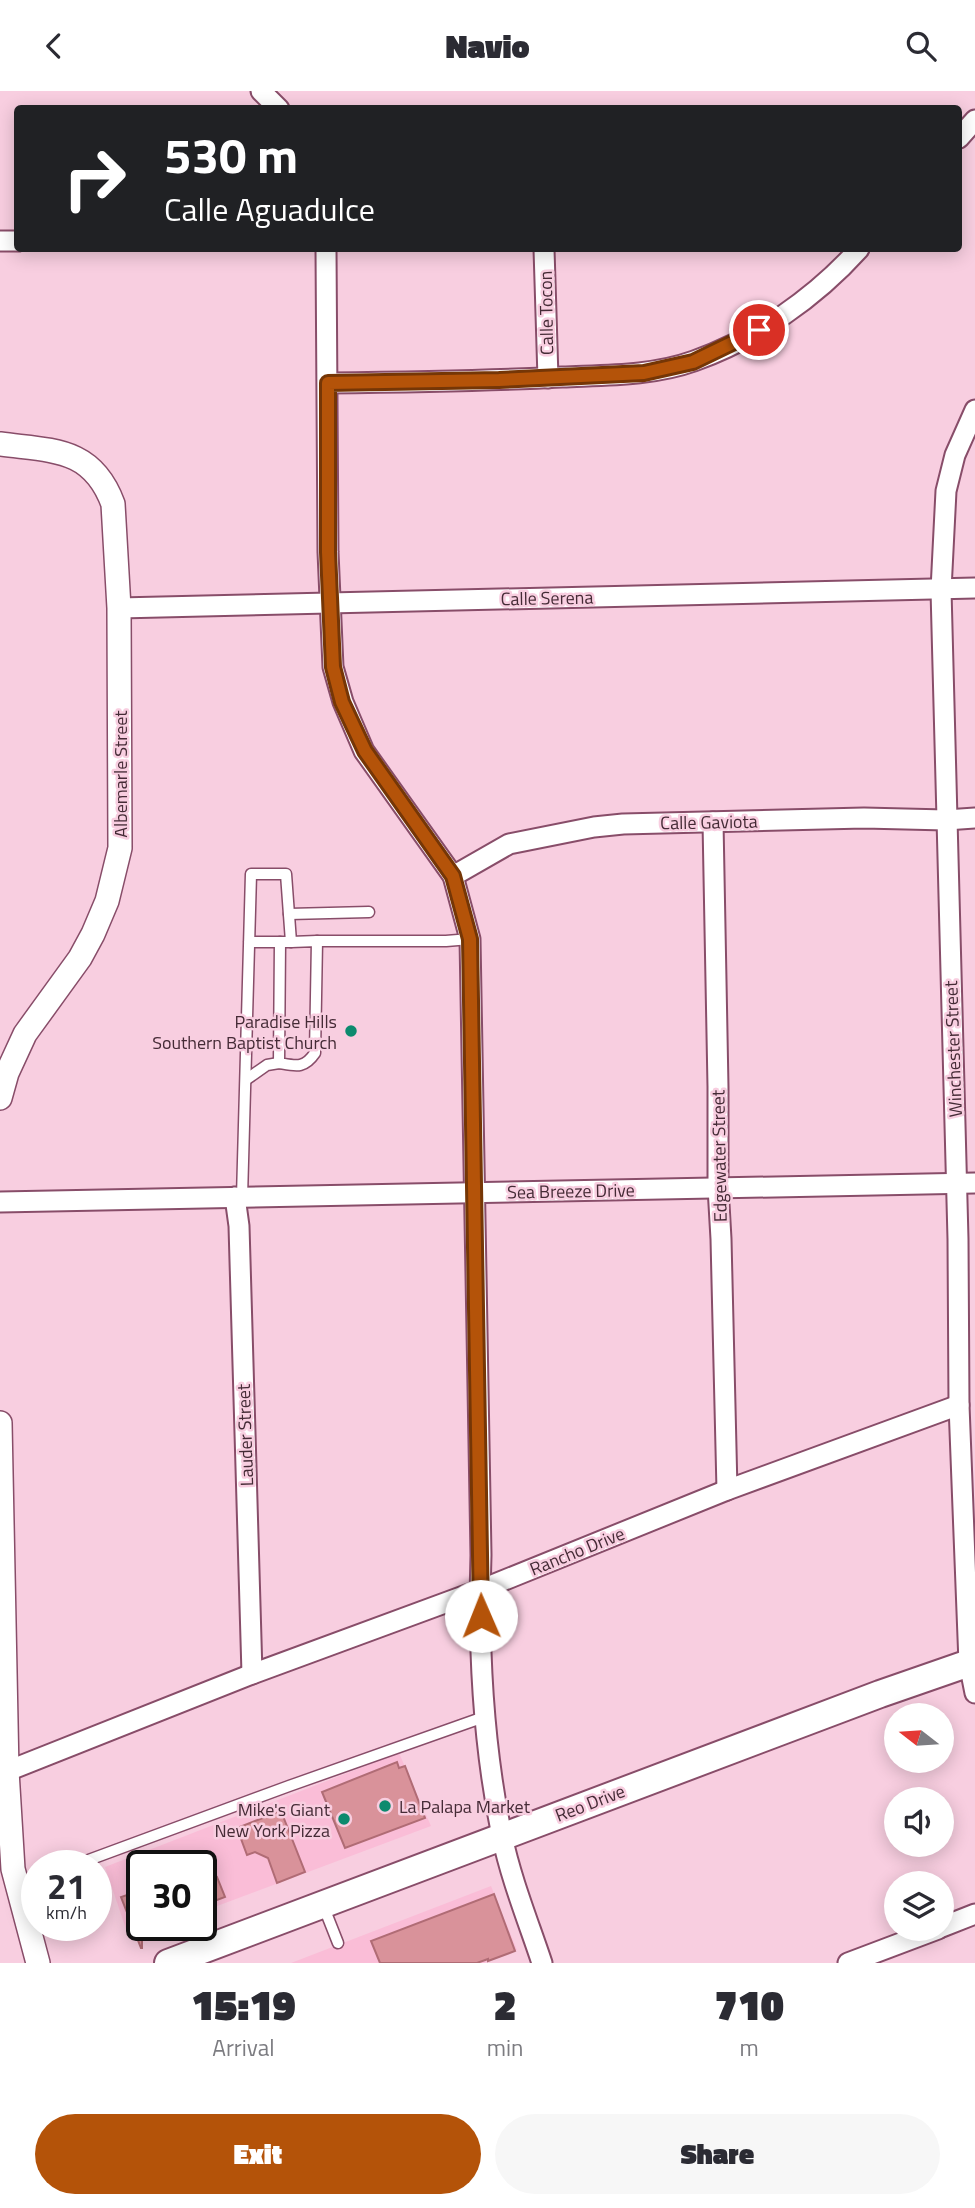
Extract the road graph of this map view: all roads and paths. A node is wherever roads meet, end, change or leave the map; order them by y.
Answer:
1 (261, 91) edge
2 (275, 105) edge
3 (975, 120) edge
4 (962, 135) edge
5 (326, 252) edge
6 (544, 252) edge
7 (856, 252) edge
8 (548, 378) junction
9 (328, 383) junction
10 (975, 410) edge
11 (0, 444) edge
12 (975, 588) edge
13 (940, 590) junction
14 (330, 602) junction
15 (119, 608) junction
16 (975, 818) edge
17 (946, 820) junction
18 (713, 822) junction
19 (453, 876) junction
20 (369, 912) dead end
21 (289, 914) junction
22 (470, 939) junction
23 (317, 941) junction
24 (285, 942) junction
25 (250, 943) junction
26 (279, 1063) junction
27 (247, 1079) junction
28 (0, 1098) edge
29 (966, 1183) edge
30 (718, 1187) junction
31 (473, 1193) junction
32 (239, 1197) junction
33 (0, 1202) edge
34 (959, 1405) junction
35 (0, 1423) edge
36 (727, 1490) junction
37 (480, 1590) junction
38 (972, 1662) edge
39 (252, 1674) junction
40 (975, 1693) edge
41 (484, 1717) junction
42 (4, 1773) edge
43 (502, 1836) junction
44 (112, 1851) edge
45 (21, 1877) edge
46 (323, 1904) junction
47 (975, 1914) edge
48 (954, 1922) edge
49 (35, 1941) edge
50 (906, 1941) edge
51 (338, 1943) dead end
52 (38, 1963) edge
53 (168, 1963) edge
54 (542, 1963) edge
55 (848, 1963) edge

1 - 2 street
3 - 4 street
5 - 9 street
6 - 8 street, Calle Tocon
7 - 8 street
8 - 9 street
9 - 14 street
10 - 13 street, Winchester Street
11 - 15 street, Albemarle Street
12 - 13 street, Calle Serena
13 - 14 street, Calle Serena
13 - 17 street, Winchester Street
14 - 15 street, Calle Serena
14 - 19 street
15 - 28 street, Albemarle Street
16 - 17 street, Calle Gaviota
17 - 18 street, Calle Gaviota
17 - 29 street, Winchester Street
18 - 19 street, Calle Gaviota
18 - 30 street, Edgewater Street
19 - 22 street
20 - 21 lane
21 - 24 lane
21 - 25 lane
22 - 23 lane
22 - 31 street
23 - 24 lane
23 - 26 lane
24 - 25 lane
24 - 26 lane
25 - 27 lane
26 - 27 lane
27 - 32 lane
29 - 30 street, Sea Breeze Drive
29 - 34 street, Winchester Street
30 - 31 street, Sea Breeze Drive
30 - 36 street, Edgewater Street
31 - 32 street, Sea Breeze Drive
31 - 37 street
32 - 33 street, Sea Breeze Drive
32 - 39 street, Lauder Street
34 - 36 street, Rancho Drive
34 - 38 street, Winchester Street
35 - 42 street
36 - 37 street, Rancho Drive
37 - 39 street, Rancho Drive
37 - 41 street
38 - 40 street, Winchester Street
38 - 43 main road, Reo Drive
39 - 42 street, Rancho Drive
41 - 43 street
41 - 44 lane
42 - 45 street
43 - 46 main road, Reo Drive
43 - 54 street
46 - 51 lane
46 - 53 main road, Reo Drive
47 - 48 street
49 - 52 street
50 - 55 street

